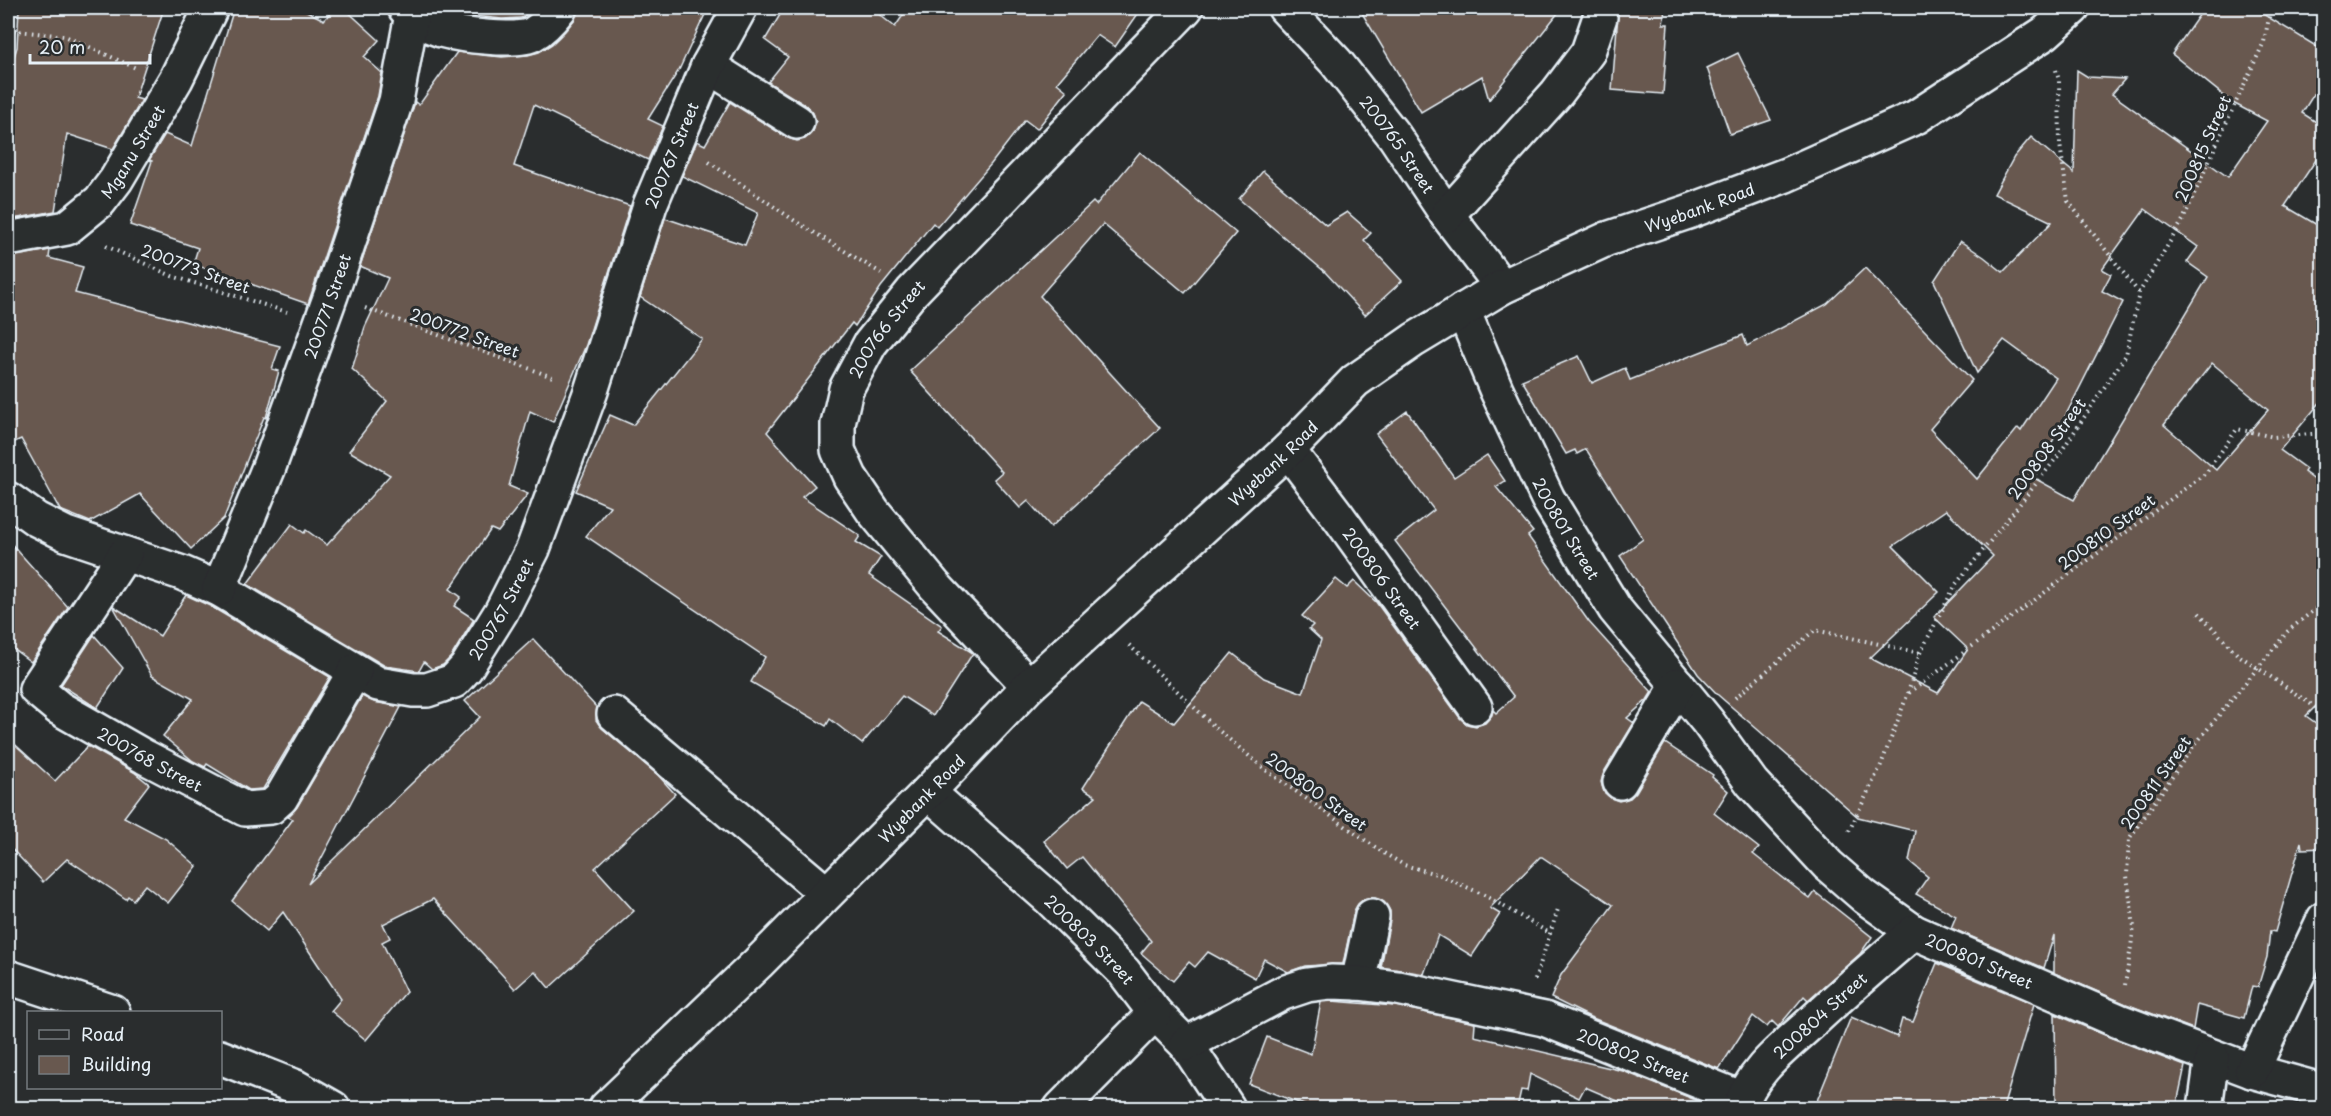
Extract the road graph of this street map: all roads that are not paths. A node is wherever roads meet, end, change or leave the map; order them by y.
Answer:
1 (211, 8) edge
2 (560, 8) edge
3 (740, 8) edge
4 (1186, 8) edge
5 (1285, 8) edge
6 (2073, 8) edge
7 (409, 11) edge
8 (1600, 16) dead end
9 (708, 66) junction
10 (797, 122) dead end
11 (1447, 215) junction
12 (8, 238) edge
13 (1502, 286) junction
14 (1463, 310) junction
15 (1288, 450) junction
16 (8, 499) edge
17 (125, 555) junction
18 (219, 589) junction
19 (355, 670) junction
20 (1678, 685) junction
21 (1029, 686) junction
22 (1475, 706) dead end
23 (614, 714) dead end
24 (1620, 782) dead end
25 (928, 792) junction
26 (826, 892) junction
27 (1372, 916) dead end
28 (2324, 919) edge
29 (1914, 932) junction
30 (8, 977) edge
31 (1358, 983) junction
32 (110, 1011) edge
33 (1155, 1013) junction
34 (1186, 1044) junction
35 (2212, 1057) junction
36 (222, 1058) edge
37 (2252, 1071) junction
38 (2324, 1091) edge
39 (1742, 1104) edge
40 (333, 1108) edge
41 (606, 1108) edge
42 (1061, 1108) edge
43 (1228, 1108) edge
44 (2205, 1108) edge

1 - 12 street, Mganu Street
2 - 7 street
3 - 9 street, 200767 Street
4 - 21 street, 200766 Street
5 - 11 street, 200765 Street
6 - 13 street, Wyebank Road
7 - 18 street, 200771 Street
8 - 11 street
9 - 10 street
9 - 19 street, 200767 Street
11 - 13 street, 200765 Street
13 - 14 street, Wyebank Road
14 - 15 street, Wyebank Road
14 - 20 street, 200801 Street
15 - 21 street, Wyebank Road
15 - 22 street, 200806 Street
16 - 17 street, 200767 Street
17 - 18 street, 200767 Street
17 - 19 street, 200768 Street
18 - 19 street, 200767 Street
20 - 24 street
20 - 29 street, 200801 Street
21 - 25 street, Wyebank Road
23 - 26 street
25 - 26 street, Wyebank Road
25 - 33 street, 200803 Street
26 - 41 street, Wyebank Road
27 - 31 street
28 - 37 street
29 - 35 street, 200801 Street
29 - 39 street, 200804 Street
30 - 32 street
31 - 34 street, 200802 Street
31 - 39 street, 200802 Street
33 - 34 street, 200803 Street
33 - 42 street
34 - 43 street, 200803 Street
35 - 37 street, 200801 Street
35 - 44 street
36 - 40 street
37 - 38 street, 200801 Street

